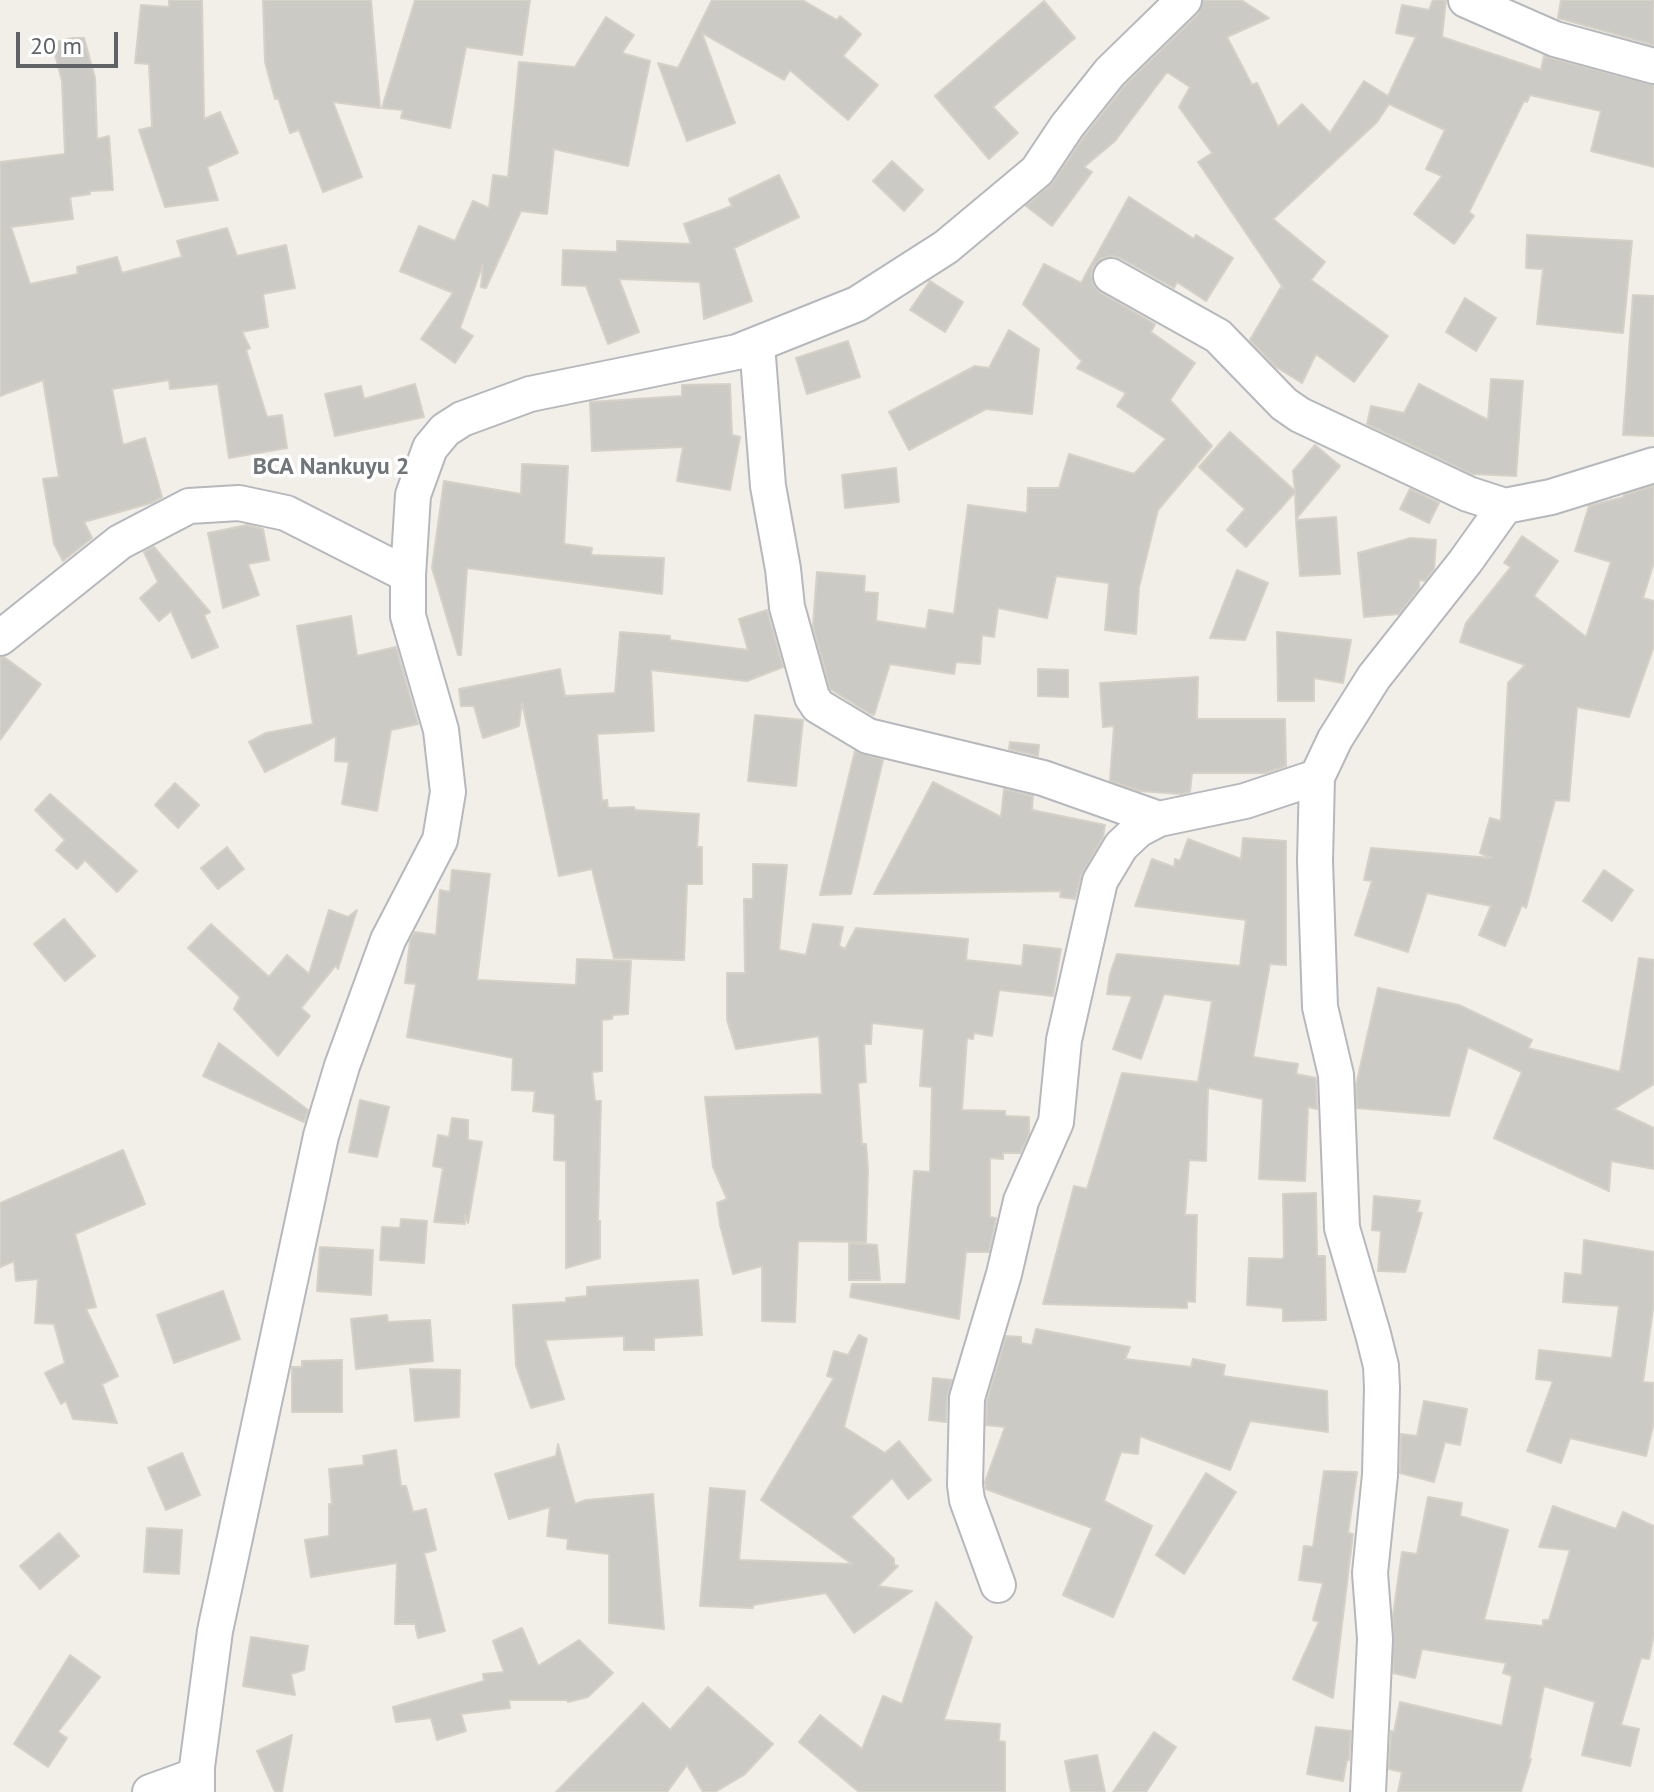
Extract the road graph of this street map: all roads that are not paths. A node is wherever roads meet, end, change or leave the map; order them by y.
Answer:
1 (1184, 0) edge
2 (1466, 0) edge
3 (1654, 66) edge
4 (1111, 276) dead end
5 (757, 344) junction
6 (1654, 465) edge
7 (1505, 506) junction
8 (408, 575) junction
9 (0, 638) edge
10 (1317, 777) junction
11 (1159, 819) junction
12 (998, 1585) dead end
13 (197, 1784) edge
14 (150, 1792) edge
15 (1368, 1792) edge

1 - 5 street
2 - 3 street
4 - 7 street
5 - 8 street
5 - 11 street
6 - 7 street
7 - 10 street
8 - 9 street
8 - 13 street
10 - 11 street
10 - 15 street
11 - 12 street
13 - 14 street

